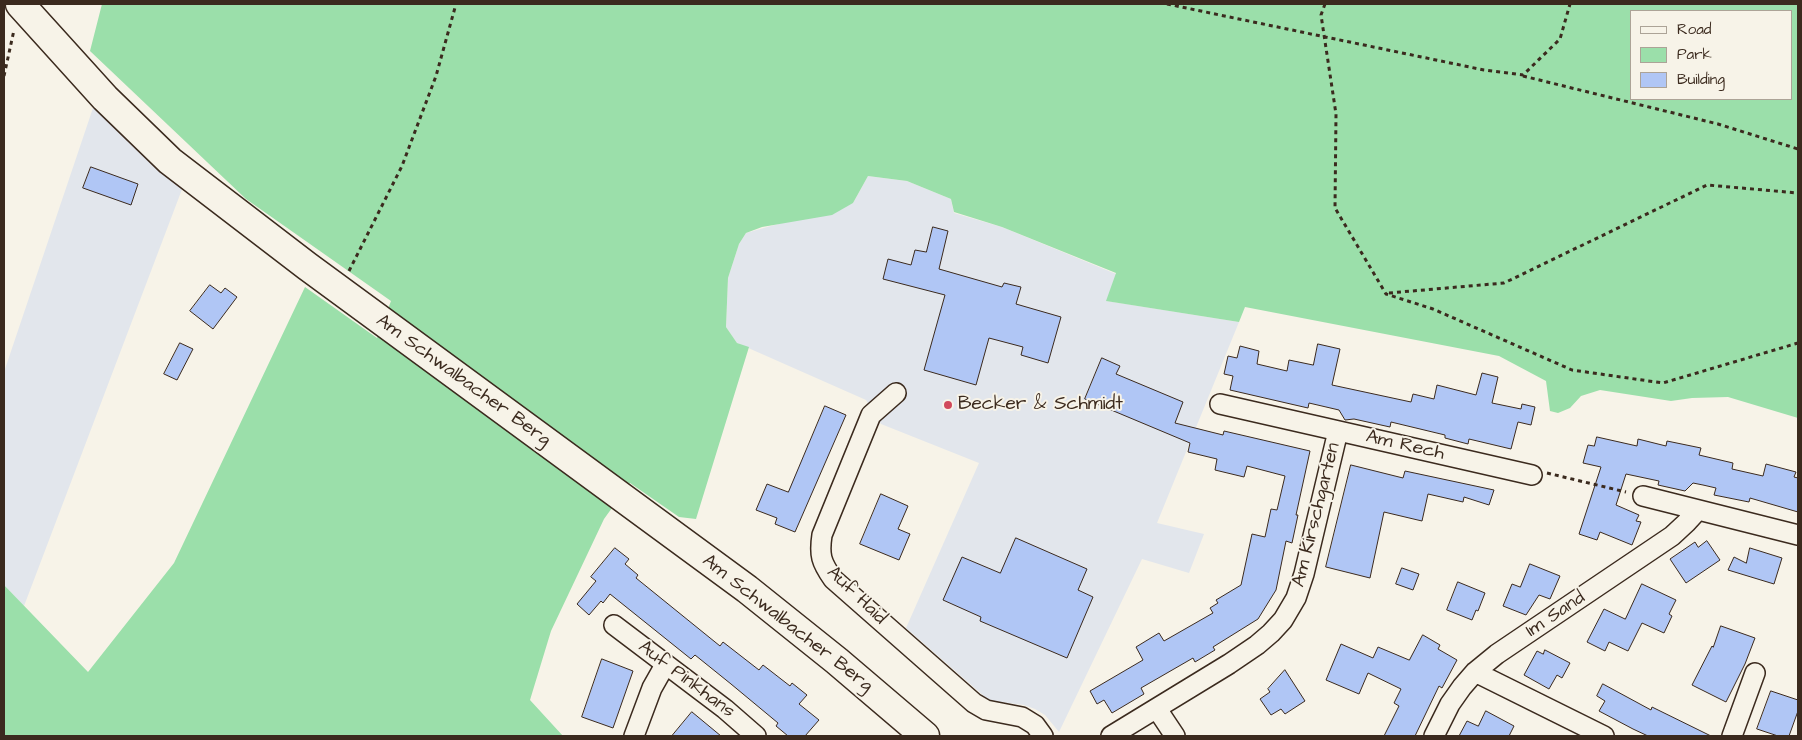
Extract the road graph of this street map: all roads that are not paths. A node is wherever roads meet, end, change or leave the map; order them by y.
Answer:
1 (24, 8) edge
2 (896, 393) dead end
3 (1220, 404) dead end
4 (1338, 431) junction
5 (1532, 475) road end
6 (1643, 496) road end
7 (1697, 511) junction
8 (1798, 535) edge
9 (614, 625) dead end
10 (666, 664) junction
11 (1475, 672) junction
12 (1755, 673) dead end
13 (1158, 709) junction
14 (634, 736) edge
15 (756, 736) edge
16 (925, 736) edge
17 (1043, 736) edge
18 (1111, 736) edge
19 (1175, 736) edge
20 (1434, 736) edge
21 (1604, 736) edge
22 (1732, 736) edge

1 - 16 main road, Am Schwalbacher Berg
2 - 17 street, Auf Haid
3 - 4 street, Am Rech
4 - 5 street, Am Rech
4 - 13 street, Am Kirschgarten
6 - 7 street
7 - 8 street
7 - 11 street, Im Sand
9 - 10 street, Auf Pinkhans
10 - 14 street
10 - 15 street, Auf Pinkhans
11 - 20 street, Im Sand
11 - 21 street
12 - 22 street
13 - 18 street, Am Kirschgarten
13 - 19 street

